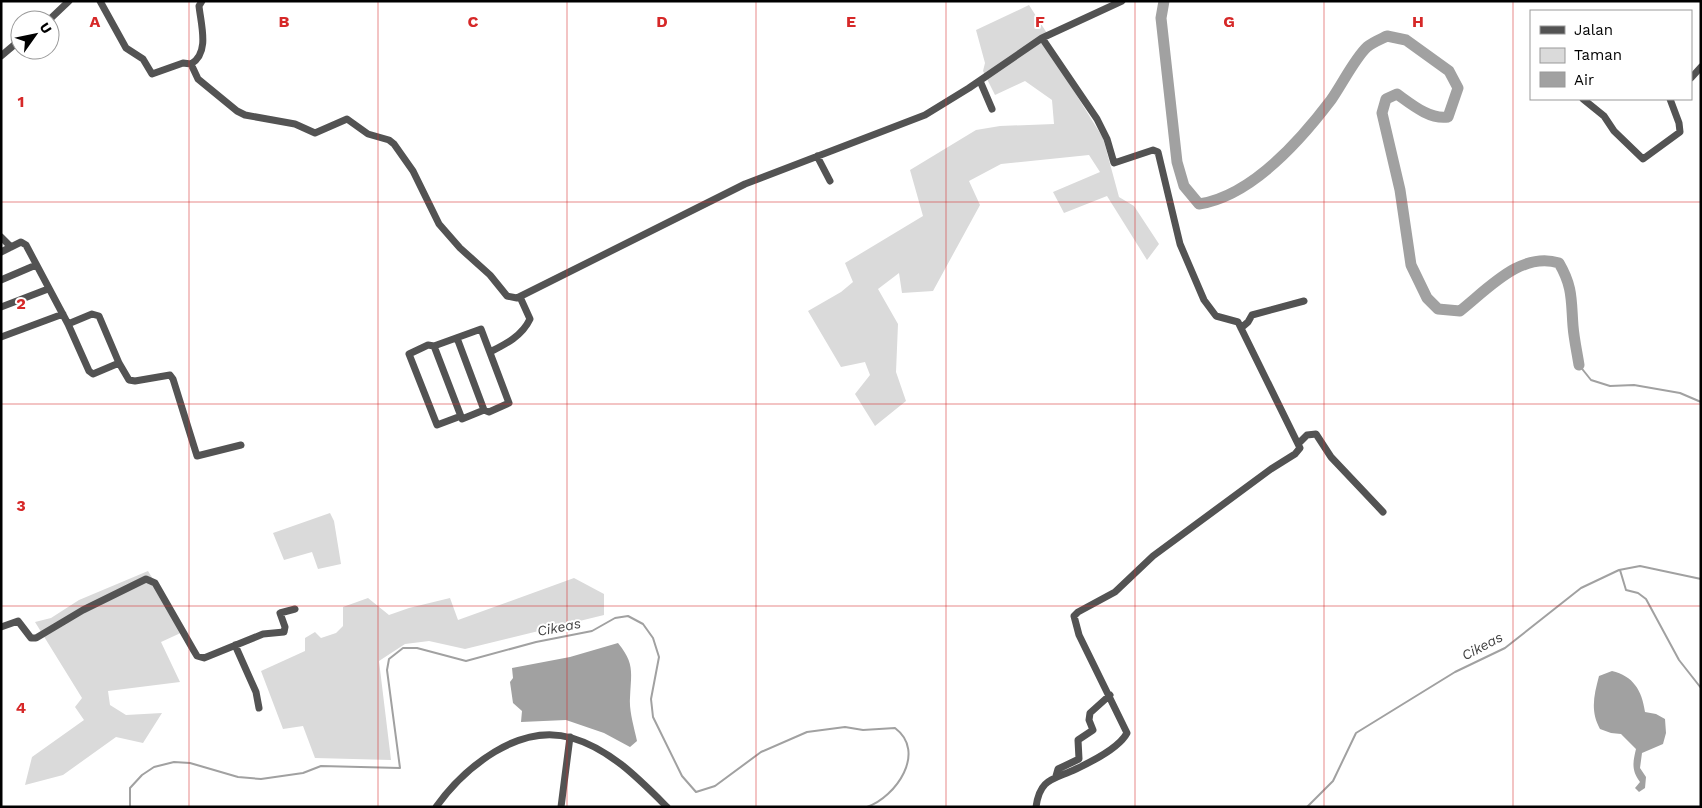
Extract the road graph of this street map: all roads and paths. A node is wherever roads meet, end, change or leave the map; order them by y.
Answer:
1 (69, 1) edge
2 (100, 1) edge
3 (202, 1) edge
4 (1122, 1) edge
5 (60, 10) edge
6 (1042, 38) junction
7 (191, 64) junction
8 (1701, 67) edge
9 (1692, 77) edge
10 (980, 80) junction
11 (1584, 100) edge
12 (1670, 100) edge
13 (992, 109) dead end
14 (817, 156) junction
15 (830, 181) dead end
16 (1, 237) edge
17 (11, 247) junction
18 (1, 252) edge
19 (36, 265) junction
20 (1, 280) edge
21 (48, 288) junction
22 (520, 297) junction
23 (1304, 301) dead end
24 (1, 307) edge
25 (63, 314) junction
26 (68, 324) junction
27 (1241, 328) junction
28 (1, 337) edge
29 (457, 338) junction
30 (434, 346) junction
31 (490, 352) junction
32 (119, 363) junction
33 (484, 410) junction
34 (461, 416) junction
35 (1299, 443) junction
36 (240, 445) dead end
37 (1383, 512) dead end
38 (295, 609) dead end
39 (1, 627) edge
40 (235, 645) junction
41 (1110, 695) junction
42 (259, 708) dead end
43 (570, 737) junction
44 (1056, 776) junction
45 (436, 807) edge
46 (561, 807) edge
47 (667, 807) edge
48 (1036, 807) edge

1 - 5 street
2 - 7 street
3 - 7 street
4 - 6 street
6 - 10 street
6 - 27 street
7 - 22 street
8 - 9 street
10 - 13 street
10 - 14 street
11 - 12 street
14 - 15 street
14 - 22 street
16 - 17 street
17 - 18 street
17 - 19 street
19 - 20 street
19 - 21 street
21 - 24 street
21 - 25 street
22 - 31 street
23 - 27 street
25 - 26 street
25 - 28 street
26 - 32 street
26 - 32 street
27 - 35 street
29 - 30 street
29 - 31 street
29 - 33 street
30 - 34 street
30 - 34 street
31 - 33 street
32 - 36 street
33 - 34 street
35 - 37 street
35 - 41 street
38 - 40 street
39 - 40 street
40 - 42 street
41 - 44 street
41 - 44 street
43 - 45 street
43 - 46 street
43 - 47 street
44 - 48 street

